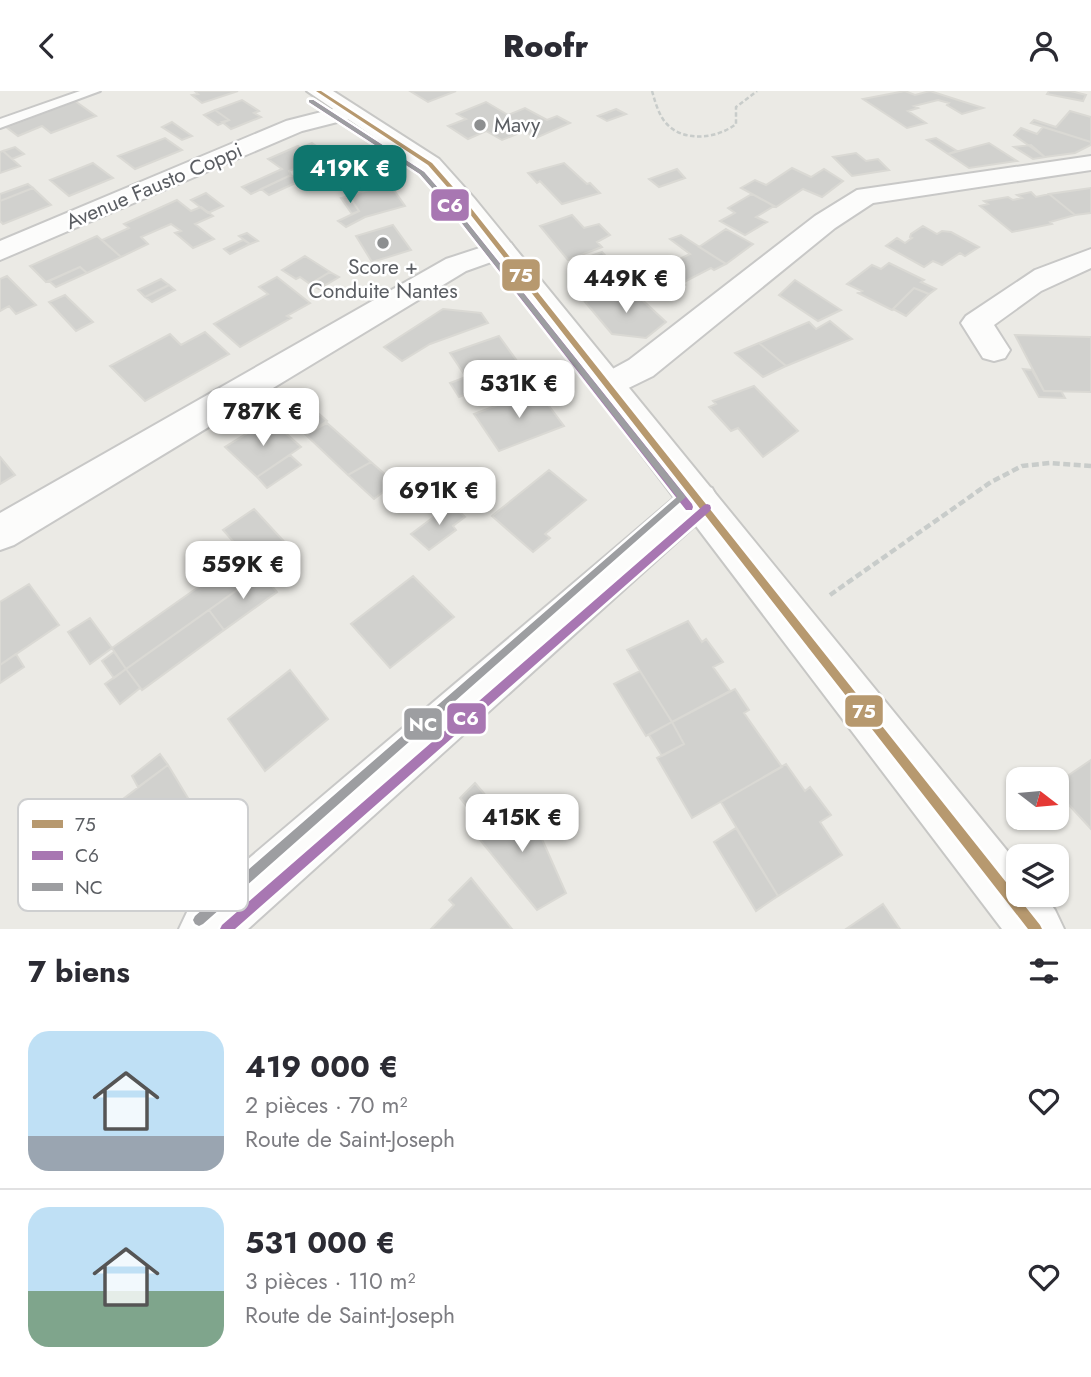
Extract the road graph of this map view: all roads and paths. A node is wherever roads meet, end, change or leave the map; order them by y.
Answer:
1 (93, 91) edge
2 (318, 91) edge
3 (652, 91) edge
4 (757, 91) edge
5 (349, 112) junction
6 (0, 124) edge
7 (1091, 163) edge
8 (500, 249) junction
9 (0, 251) edge
10 (1091, 258) edge
11 (994, 350) dead end
12 (608, 386) junction
13 (1091, 466) edge
14 (699, 499) junction
15 (0, 533) edge
16 (829, 596) dead end
17 (248, 893) edge
18 (228, 911) edge
19 (207, 929) edge
20 (1036, 929) edge

1 - 6 lane
2 - 5 street
3 - 4 path
5 - 8 street
5 - 9 street, Avenue Fausto Coppi
7 - 12 street
8 - 12 street
8 - 15 street
10 - 11 street
12 - 14 street
13 - 16 path
14 - 17 street
14 - 20 street
18 - 19 street

